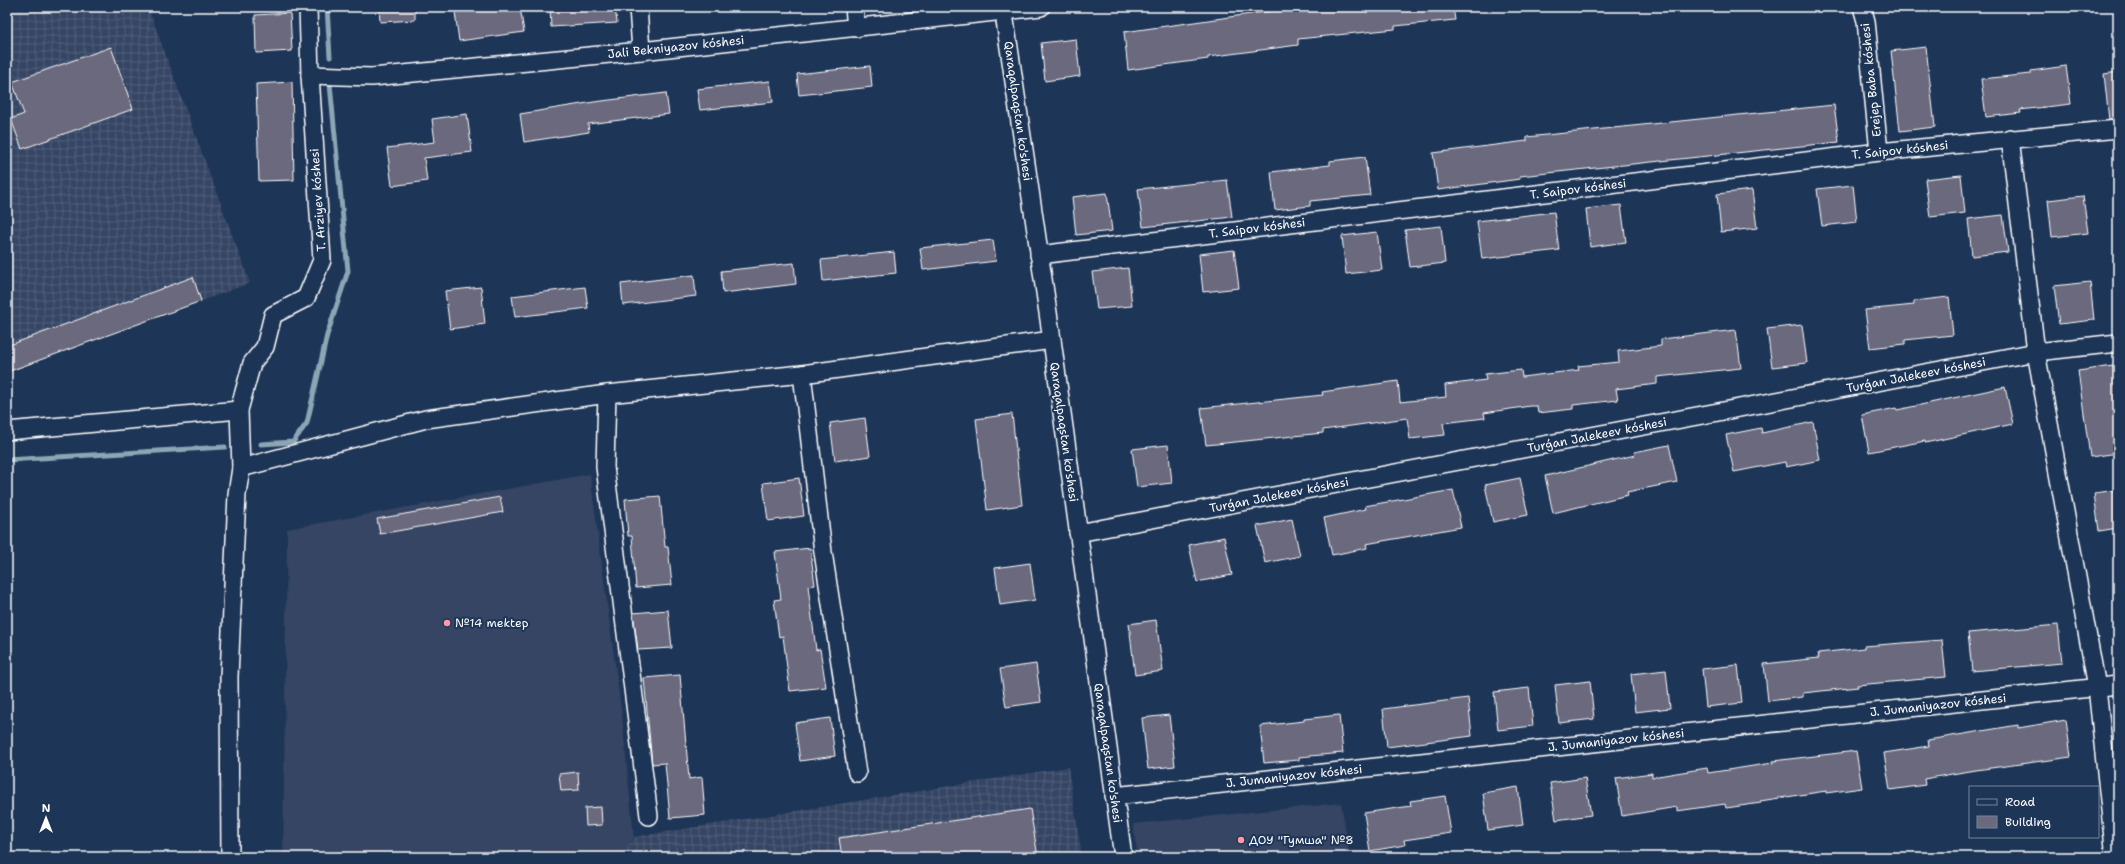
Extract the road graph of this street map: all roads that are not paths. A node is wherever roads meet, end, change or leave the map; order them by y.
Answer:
1 (308, 7) edge
2 (638, 7) edge
3 (854, 7) edge
4 (1041, 7) edge
5 (1862, 7) edge
6 (1003, 10) edge
7 (856, 28) junction
8 (641, 51) junction
9 (310, 75) junction
10 (2118, 129) edge
11 (2010, 138) junction
12 (1879, 152) junction
13 (1039, 255) junction
14 (1052, 340) junction
15 (2118, 343) edge
16 (2036, 352) junction
17 (802, 374) junction
18 (607, 394) junction
19 (239, 410) junction
20 (7, 431) edge
21 (241, 468) junction
22 (1078, 533) junction
23 (2118, 684) edge
24 (2097, 687) junction
25 (857, 773) dead end
26 (1114, 796) junction
27 (649, 816) dead end
28 (230, 857) edge
29 (1123, 857) edge
30 (2115, 857) edge

1 - 9 street, T. Arziyev kóshesi
2 - 8 street
3 - 7 street
4 - 6 street, Jali Bekniyazov kóshesi
5 - 12 street, Erejep Baba kóshesi
6 - 7 street, Jali Bekniyazov kóshesi
6 - 13 street, Qaraqalpaqstan ko'shesi
7 - 8 street, Jali Bekniyazov kóshesi
8 - 9 street, Jali Bekniyazov kóshesi
9 - 19 street, T. Arziyev kóshesi
10 - 11 street, T. Saipov kóshesi
11 - 12 street, T. Saipov kóshesi
11 - 16 street
12 - 13 street, T. Saipov kóshesi
13 - 14 street, Qaraqalpaqstan ko'shesi
14 - 17 street
14 - 22 street, Qaraqalpaqstan ko'shesi
15 - 16 street, Turǵan Jalekeev kóshesi
16 - 22 street, Turǵan Jalekeev kóshesi
16 - 24 street
17 - 18 street
17 - 25 street
18 - 21 street
18 - 27 street
19 - 20 street
19 - 21 street, T. Arziyev kóshesi
21 - 28 street, T. Arziyev kóshesi
22 - 26 street, Qaraqalpaqstan ko'shesi
23 - 24 street, J. Jumaniyazov kóshesi
24 - 26 street, J. Jumaniyazov kóshesi
24 - 30 street
26 - 29 street, Qaraqalpaqstan ko'shesi

